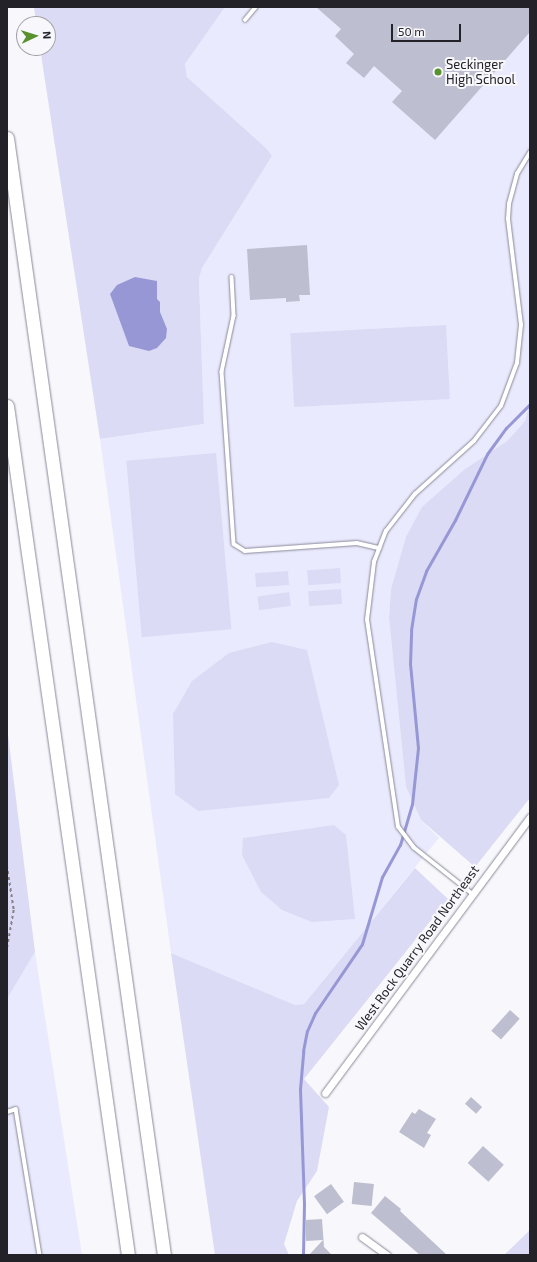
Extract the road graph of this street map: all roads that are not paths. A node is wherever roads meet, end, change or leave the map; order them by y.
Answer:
1 (256, 7) edge
2 (245, 20) dead end
3 (7, 138) edge
4 (530, 152) edge
5 (232, 277) dead end
6 (7, 406) edge
7 (379, 548) junction
8 (530, 817) edge
9 (472, 894) junction
10 (325, 1094) dead end
11 (7, 1112) edge
12 (362, 1237) dead end
13 (40, 1255) edge
14 (128, 1255) edge
15 (164, 1255) edge
16 (387, 1255) edge

1 - 2 lane
3 - 15 highway
4 - 7 lane
5 - 7 lane
6 - 14 highway
7 - 9 lane
8 - 9 street, West Rock Quarry Road Northeast
9 - 10 street, West Rock Quarry Road Northeast
11 - 13 lane
12 - 16 street

